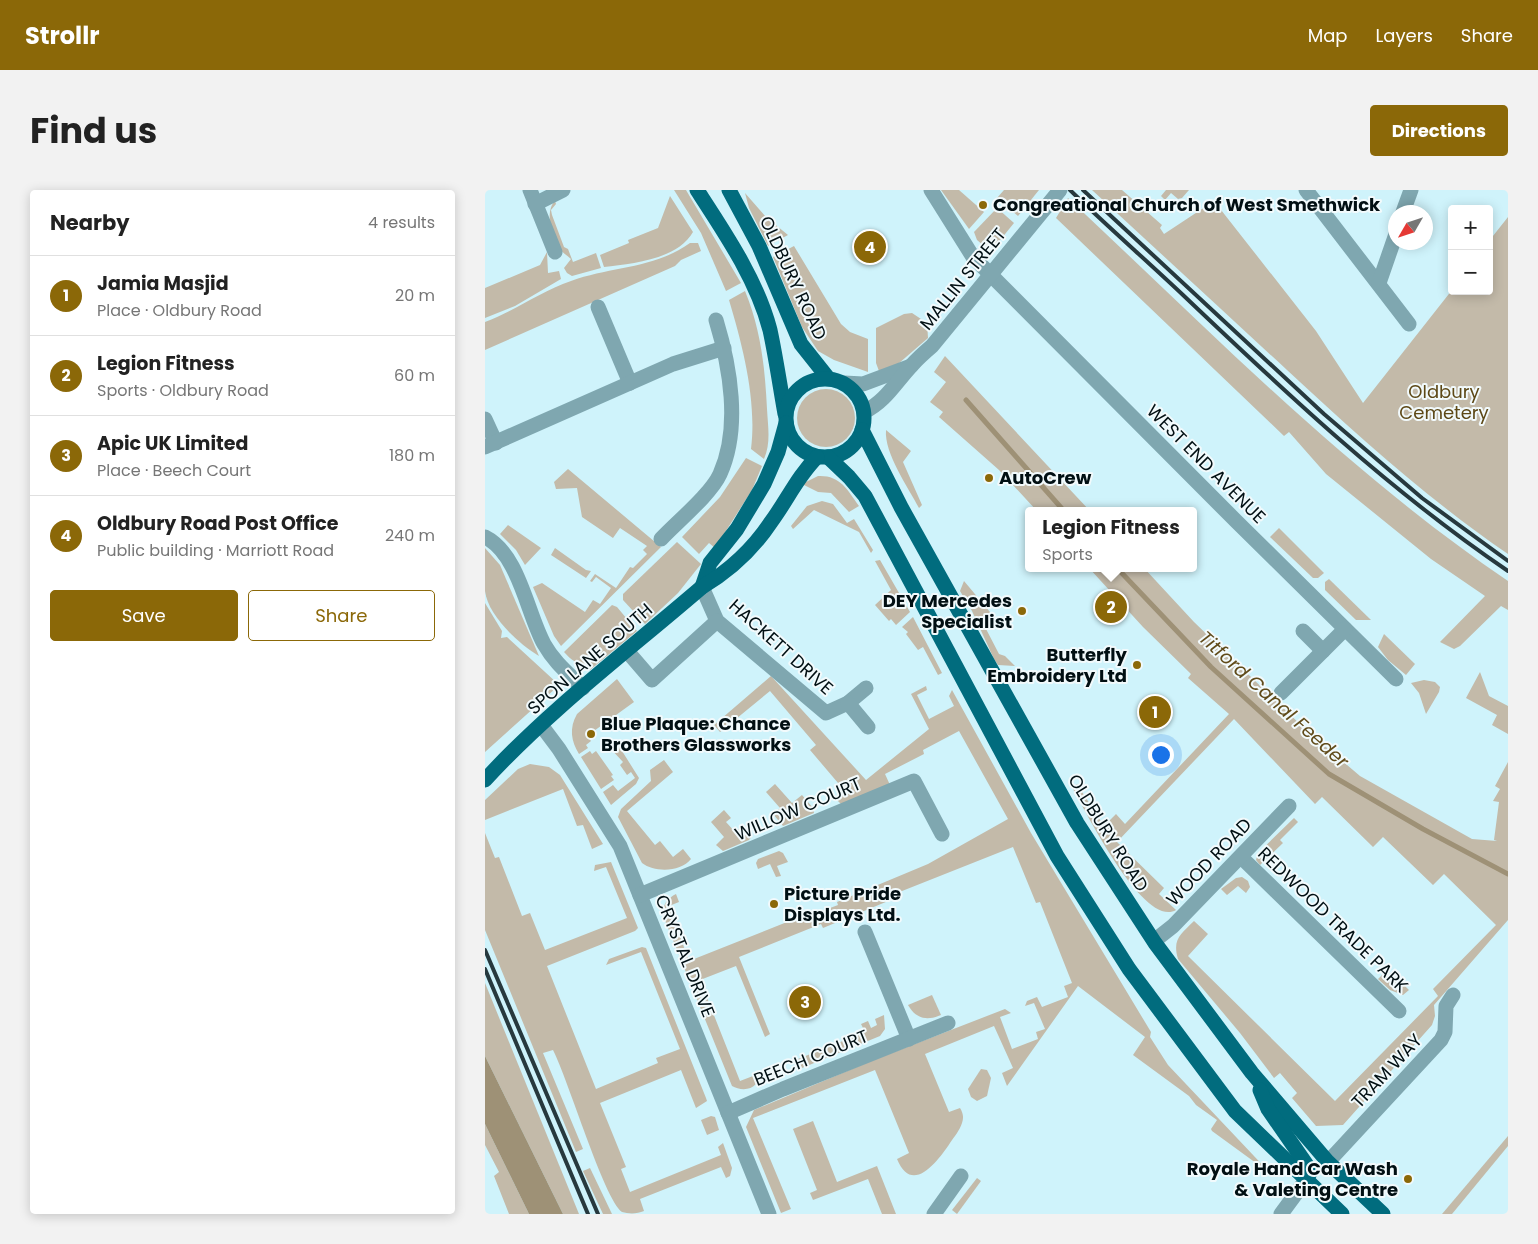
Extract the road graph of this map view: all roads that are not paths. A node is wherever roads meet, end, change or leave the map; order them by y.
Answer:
1 (563, 190) edge
2 (697, 190) edge
3 (729, 190) edge
4 (931, 190) edge
5 (1306, 190) edge
6 (1411, 190) edge
7 (1055, 196) edge
8 (532, 197) edge
9 (1406, 205) edge
10 (1390, 250) edge
11 (555, 252) dead end
12 (991, 274) junction
13 (1379, 283) junction
14 (598, 307) dead end
15 (716, 320) dead end
16 (1409, 324) dead end
17 (724, 348) junction
18 (911, 366) junction
19 (828, 378) junction
20 (630, 383) junction
21 (844, 383) junction
22 (864, 412) junction
23 (485, 419) edge
24 (785, 419) junction
25 (863, 430) junction
26 (490, 445) edge
27 (823, 457) junction
28 (485, 537) edge
29 (661, 539) dead end
30 (702, 587) junction
31 (717, 621) junction
32 (1345, 629) junction
33 (1303, 631) dead end
34 (1323, 650) junction
35 (627, 651) junction
36 (1396, 679) dead end
37 (583, 688) junction
38 (866, 688) dead end
39 (1281, 693) dead end
40 (848, 703) junction
41 (541, 725) junction
42 (868, 727) dead end
43 (503, 760) junction
44 (485, 774) edge
45 (485, 780) edge
46 (1289, 806) dead end
47 (942, 834) dead end
48 (1241, 857) junction
49 (640, 895) junction
50 (865, 932) dead end
51 (1154, 941) junction
52 (1453, 995) dead end
53 (1399, 1011) dead end
54 (948, 1023) dead end
55 (909, 1038) junction
56 (1252, 1073) junction
57 (728, 1113) junction
58 (1328, 1162) junction
59 (961, 1176) dead end
60 (1306, 1180) junction
61 (769, 1214) edge
62 (934, 1214) edge
63 (1281, 1214) edge
64 (1342, 1214) edge
65 (1383, 1214) edge

1 - 8 street
2 - 24 main road
3 - 19 main road, OLDBURY ROAD
4 - 12 street, WEST END AVENUE
5 - 13 street
6 - 9 street
7 - 12 street, MALLIN STREET
8 - 11 street
10 - 13 street
12 - 18 street, MALLIN STREET
12 - 32 street, WEST END AVENUE
13 - 16 street
14 - 20 street
15 - 17 street
17 - 20 street
17 - 29 street
18 - 21 street, MALLIN STREET
18 - 22 street, MALLIN STREET
19 - 21 main road
19 - 24 main road
20 - 26 street
21 - 22 main road
22 - 25 main road
23 - 26 street
24 - 27 main road
24 - 30 main road
25 - 27 main road
25 - 51 main road, OLDBURY ROAD
27 - 30 main road, SPON LANE SOUTH
27 - 60 main road
28 - 37 street
30 - 31 street, HACKETT DRIVE
30 - 35 main road, SPON LANE SOUTH
31 - 35 street
31 - 40 street, HACKETT DRIVE
32 - 34 street
32 - 36 street, WEST END AVENUE
33 - 34 street
34 - 39 street
35 - 37 main road, SPON LANE SOUTH
37 - 41 main road, SPON LANE SOUTH
38 - 40 street, HACKETT DRIVE
40 - 42 street, HACKETT DRIVE
41 - 43 main road, SPON LANE SOUTH
41 - 49 street, CRYSTAL DRIVE
43 - 44 main road, SPON LANE SOUTH
43 - 45 main road, SPON LANE SOUTH
46 - 48 street, WOOD ROAD
47 - 49 street, WILLOW COURT
48 - 51 street, WOOD ROAD
48 - 53 street, REDWOOD TRADE PARK
49 - 57 street, CRYSTAL DRIVE
50 - 55 street
51 - 56 main road, OLDBURY ROAD
52 - 58 street, TRAM WAY
54 - 55 street, BEECH COURT
55 - 57 street, BEECH COURT
56 - 58 main road, OLDBURY ROAD
56 - 60 main road
57 - 61 street, CRYSTAL DRIVE
58 - 65 main road, OLDBURY ROAD
59 - 62 street
60 - 63 street
60 - 64 main road

